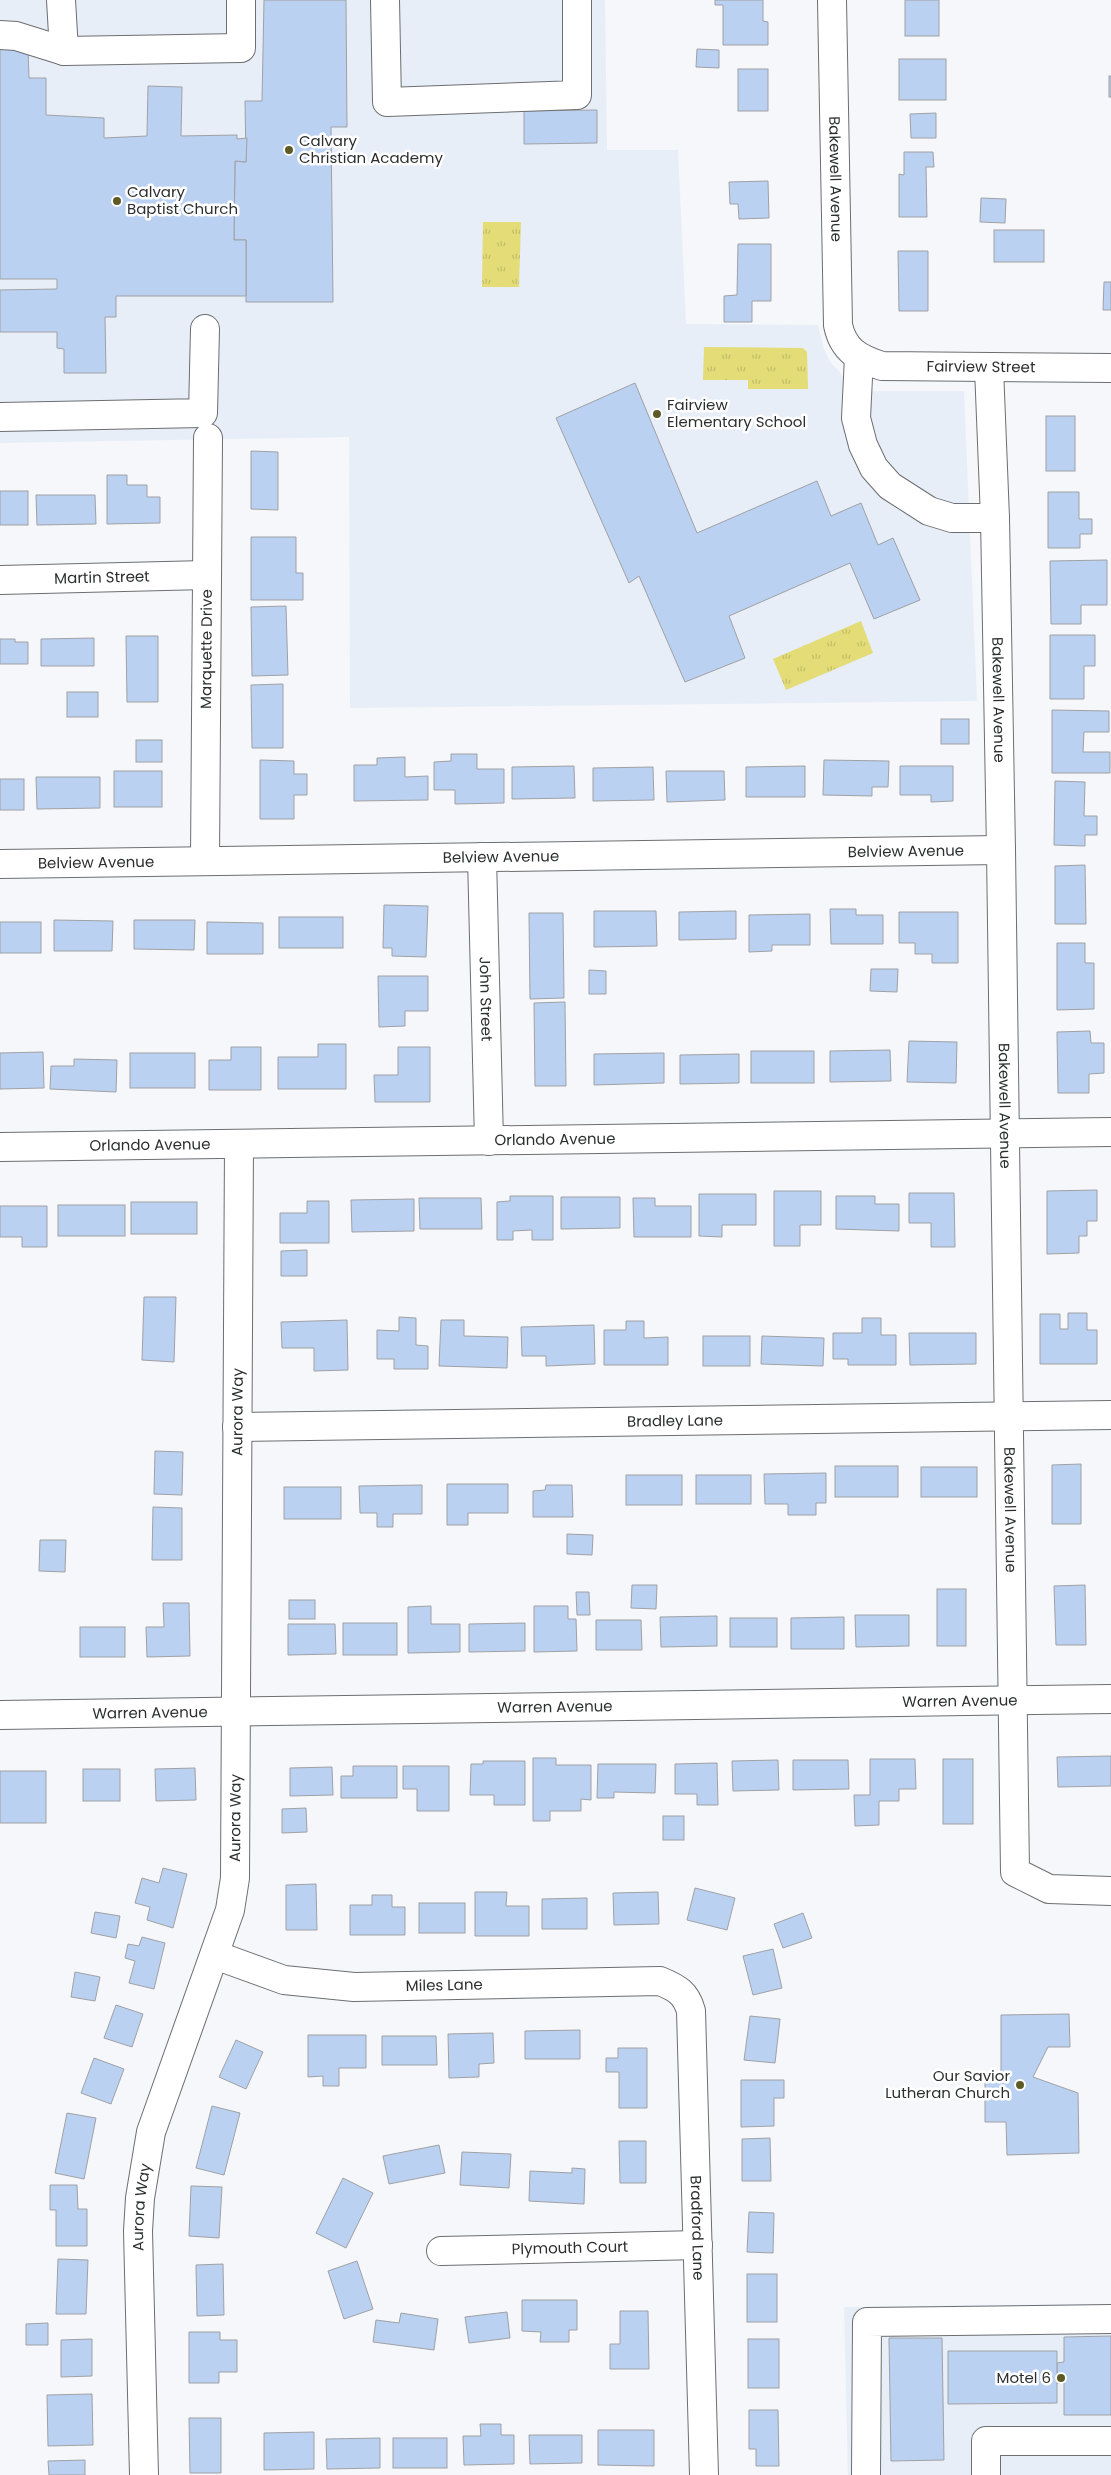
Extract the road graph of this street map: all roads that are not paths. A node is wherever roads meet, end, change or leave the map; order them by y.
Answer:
1 (62, 0) edge
2 (241, 0) edge
3 (385, 0) edge
4 (577, 0) edge
5 (832, 0) edge
6 (0, 35) edge
7 (64, 51) junction
8 (205, 329) dead end
9 (856, 356) junction
10 (989, 368) junction
11 (1111, 368) edge
12 (0, 416) edge
13 (208, 438) dead end
14 (995, 518) junction
15 (206, 575) junction
16 (0, 580) edge
17 (1001, 850) junction
18 (482, 857) junction
19 (205, 860) junction
20 (0, 864) edge
21 (1111, 1132) edge
22 (1005, 1133) junction
23 (489, 1141) junction
24 (238, 1144) junction
25 (0, 1147) edge
26 (1111, 1415) edge
27 (1007, 1417) junction
28 (237, 1427) junction
29 (1013, 1699) junction
30 (1111, 1699) edge
31 (237, 1710) junction
32 (0, 1715) edge
33 (1111, 1891) edge
34 (215, 1955) junction
35 (677, 1988) joint
36 (698, 2245) junction
37 (441, 2250) dead end
38 (1111, 2319) edge
39 (1111, 2441) edge
40 (144, 2475) edge
41 (704, 2475) edge
42 (866, 2475) edge
43 (986, 2475) edge

1 - 7 street
2 - 7 street
3 - 4 street
5 - 9 street, Bakewell Avenue
6 - 7 street
8 - 12 street
9 - 10 street, Fairview Street
9 - 14 street
10 - 11 street, Fairview Street
10 - 14 street, Bakewell Avenue
13 - 15 street, Marquette Drive
14 - 17 street, Bakewell Avenue
15 - 16 street, Martin Street
15 - 19 street, Marquette Drive
17 - 18 street, Belview Avenue
17 - 22 street, Bakewell Avenue
18 - 19 street, Belview Avenue
18 - 23 street, John Street
19 - 20 street, Belview Avenue
21 - 22 street, Orlando Avenue
22 - 23 street, Orlando Avenue
22 - 27 street, Bakewell Avenue
23 - 24 street, Orlando Avenue
24 - 25 street, Orlando Avenue
24 - 28 street, Aurora Way
26 - 27 street, Bradley Lane
27 - 28 street, Bradley Lane
27 - 29 street, Bakewell Avenue
28 - 31 street, Aurora Way
29 - 30 street, Warren Avenue
29 - 31 street, Warren Avenue
29 - 33 street, Bakewell Avenue
31 - 32 street, Warren Avenue
31 - 34 street, Aurora Way
34 - 35 street, Miles Lane
34 - 40 street, Aurora Way
35 - 36 street, Bradford Lane
36 - 37 street, Plymouth Court
36 - 41 street, Bradford Lane
38 - 42 street
39 - 43 street

